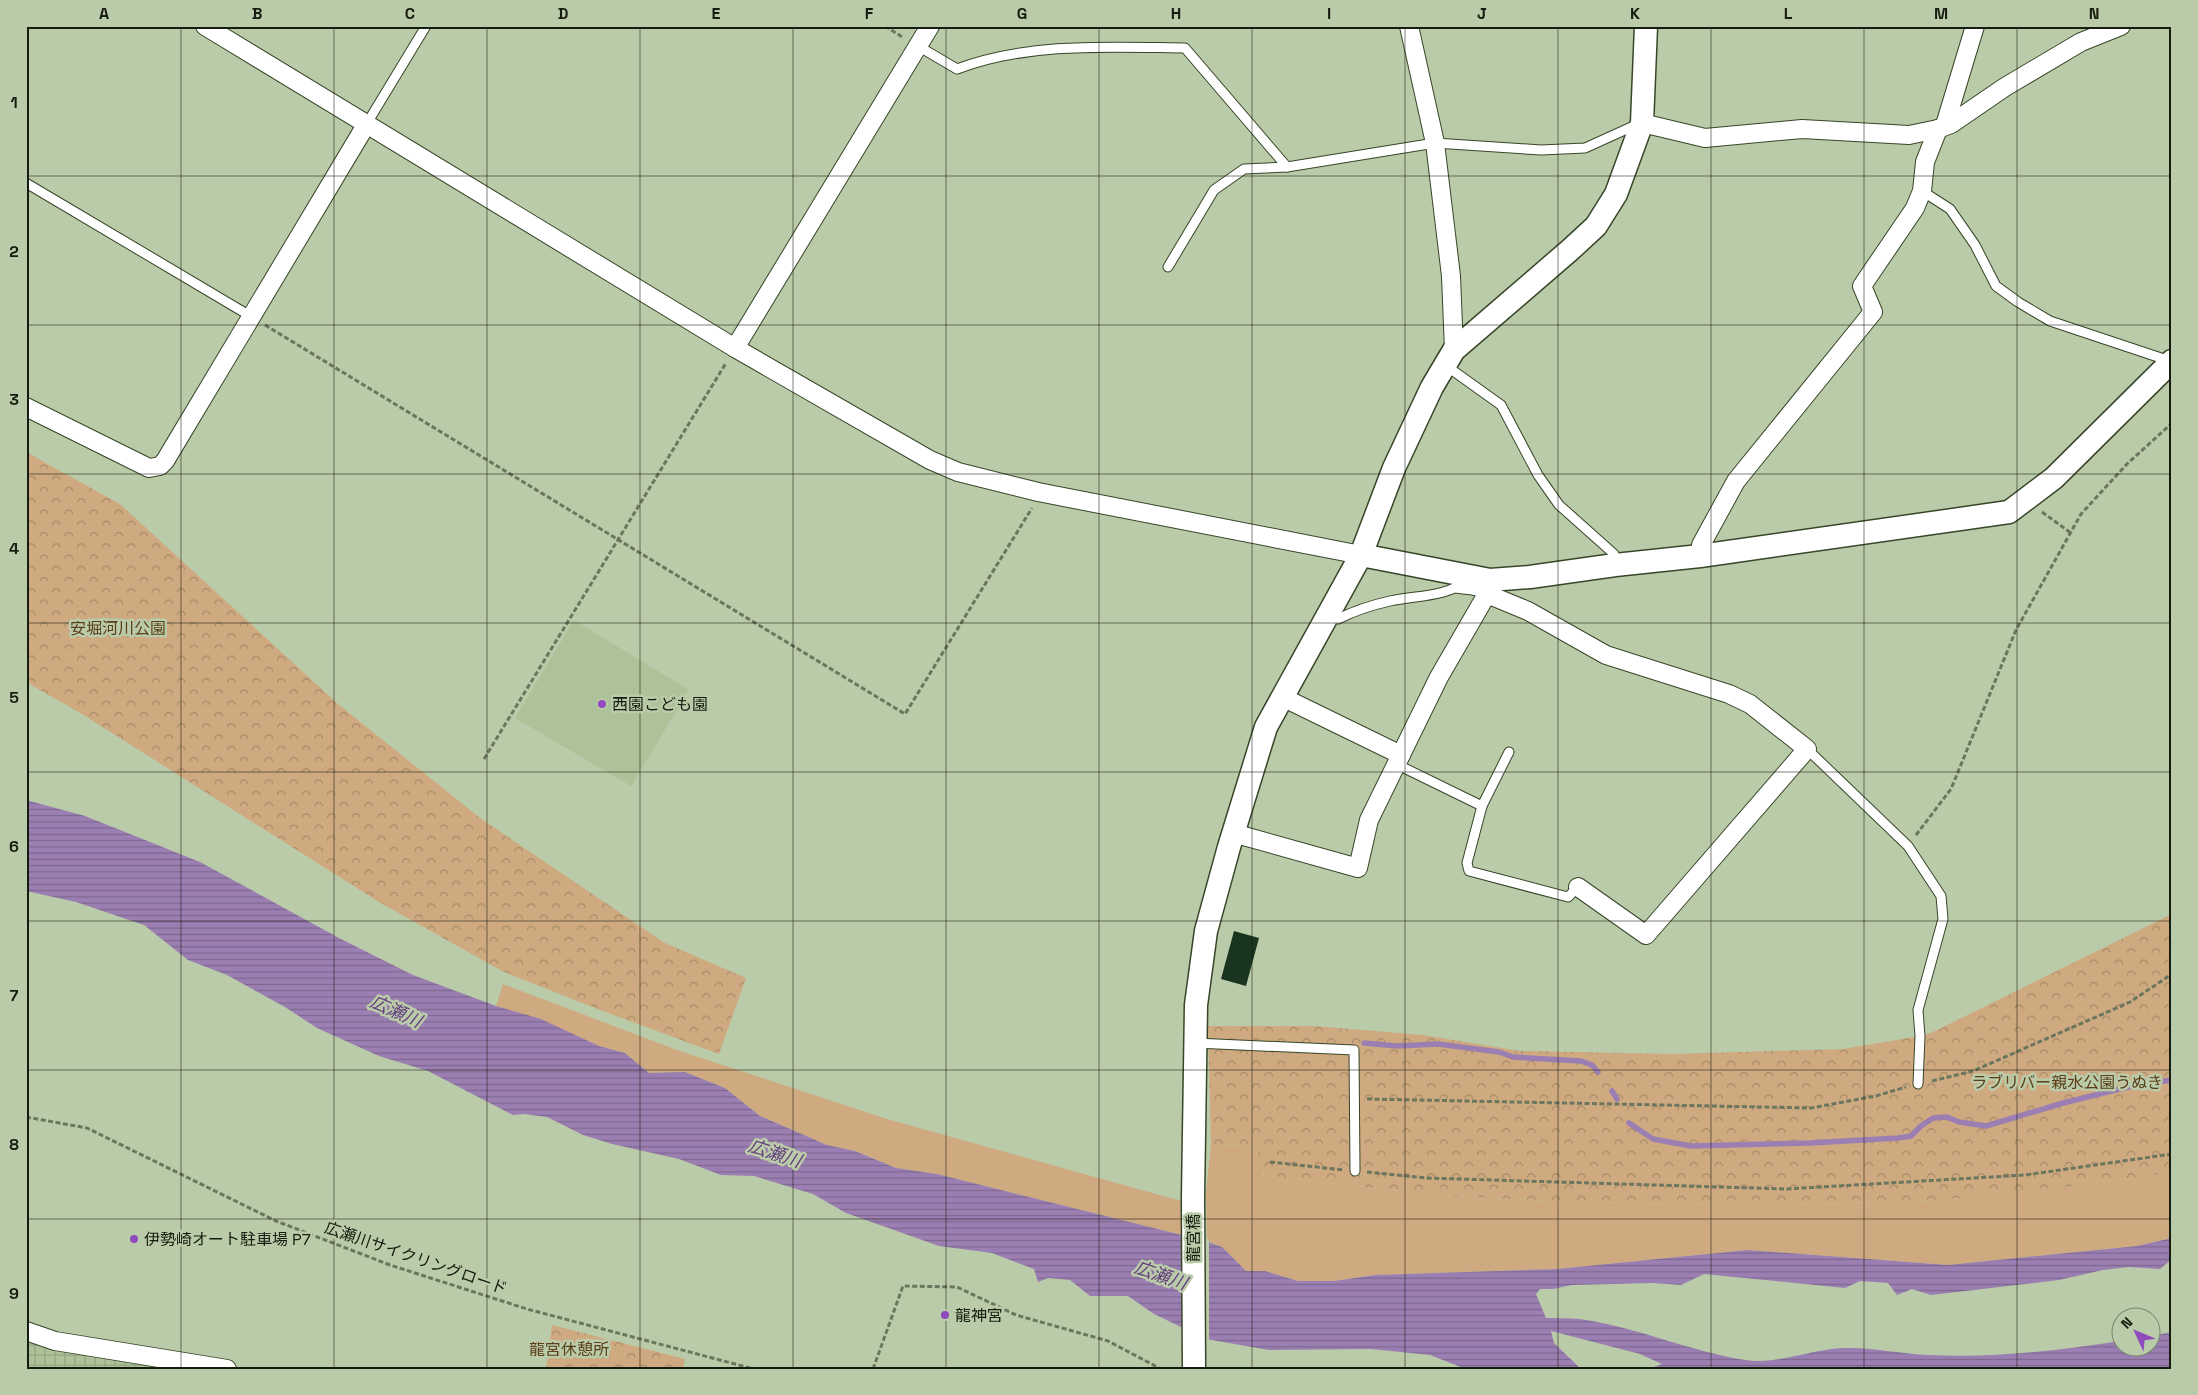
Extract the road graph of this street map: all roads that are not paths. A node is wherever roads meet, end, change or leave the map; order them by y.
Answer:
1 (205, 26) edge
2 (426, 26) edge
3 (930, 26) edge
4 (1409, 26) edge
5 (1646, 26) edge
6 (1976, 26) edge
7 (2121, 26) edge
8 (918, 46) junction
9 (1642, 123) junction
10 (366, 125) junction
11 (1942, 127) junction
12 (1435, 143) junction
13 (1287, 167) junction
14 (26, 183) edge
15 (1922, 191) junction
16 (1168, 266) dead end
17 (252, 317) junction
18 (735, 348) junction
19 (1449, 358) junction
20 (2169, 371) edge
21 (26, 407) edge
22 (1361, 555) junction
23 (1700, 556) junction
24 (1615, 565) junction
25 (1476, 585) junction
26 (1328, 615) junction
27 (1282, 697) junction
28 (1807, 749) junction
29 (1508, 752) dead end
30 (1398, 760) junction
31 (1482, 806) junction
32 (1233, 833) junction
33 (1578, 887) joint
34 (1195, 1043) junction
35 (1918, 1084) road end
36 (1355, 1171) road end
37 (26, 1331) edge
38 (227, 1369) edge
39 (1194, 1369) edge

1 - 10 street
2 - 10 lane
3 - 8 street
4 - 12 street
5 - 9 street, 龍宮橋
6 - 11 street
7 - 11 street
8 - 13 lane
8 - 18 street
9 - 11 street
9 - 12 lane
9 - 19 street, 龍宮橋
10 - 17 street
10 - 18 street
11 - 15 street
12 - 13 lane
12 - 19 street
13 - 16 lane
14 - 17 lane
15 - 20 lane
15 - 23 street
17 - 21 street
18 - 22 street
19 - 22 street, 龍宮橋
19 - 24 lane
20 - 23 street
22 - 25 street
22 - 26 street, 龍宮橋
23 - 24 street
24 - 25 street
25 - 26 lane
25 - 28 street
25 - 30 street
26 - 27 street, 龍宮橋
27 - 30 street
27 - 32 street, 龍宮橋
28 - 33 street
28 - 35 lane
29 - 31 lane
30 - 31 lane
30 - 32 street
31 - 33 lane
32 - 34 street, 龍宮橋
34 - 36 lane
34 - 39 street, 龍宮橋
37 - 38 street

